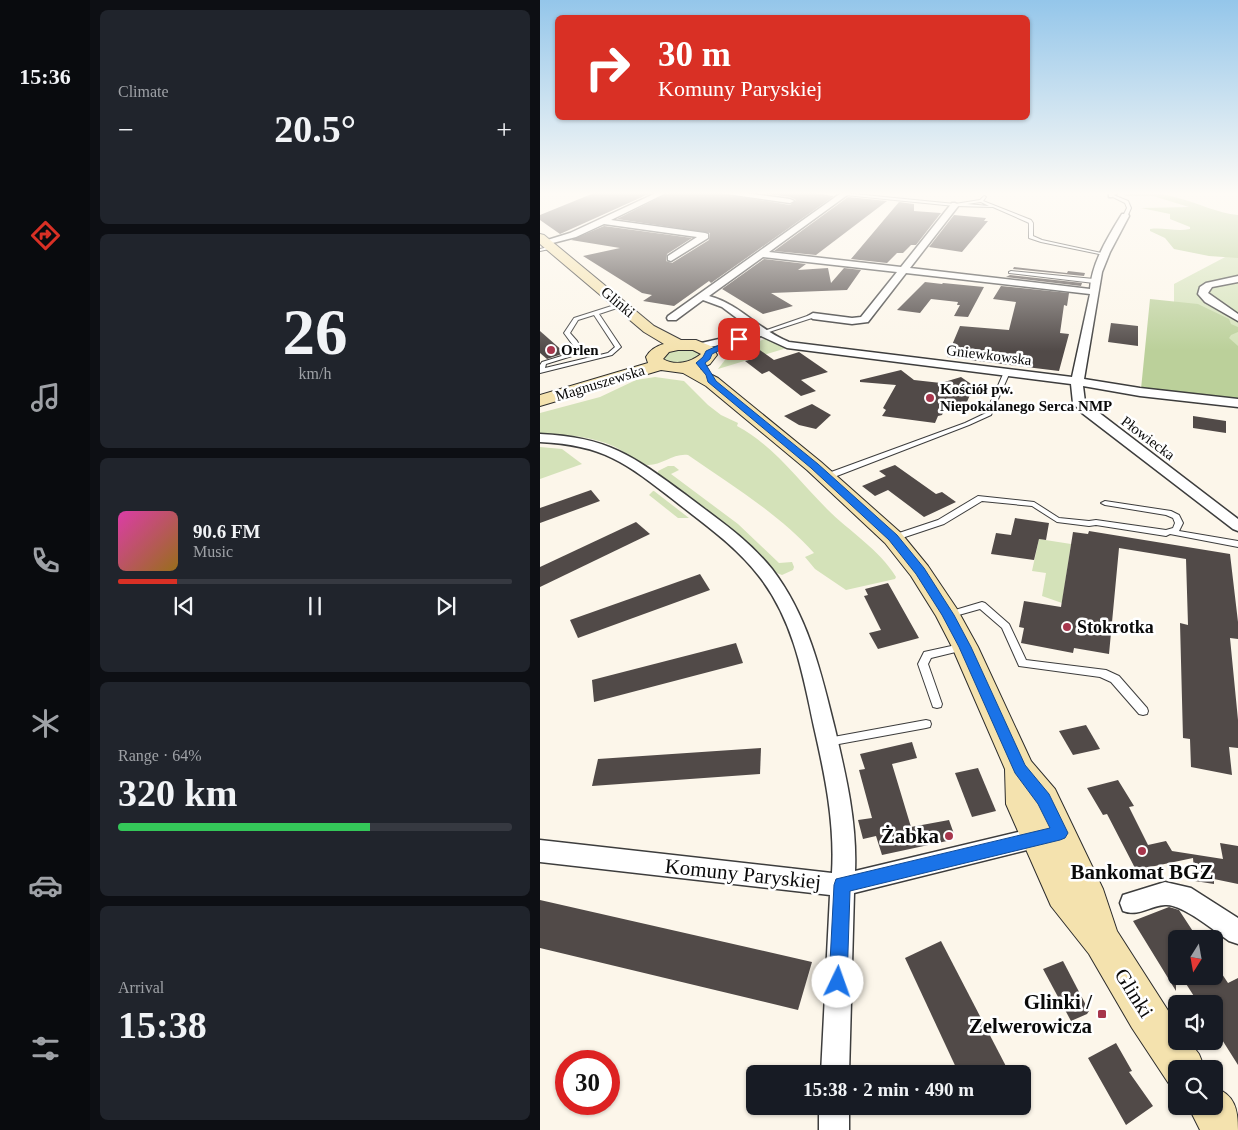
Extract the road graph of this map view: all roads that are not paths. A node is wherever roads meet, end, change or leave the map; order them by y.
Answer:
1 (546, 246) edge
2 (690, 246) edge
3 (773, 246) edge
4 (922, 246) edge
5 (1064, 246) edge
6 (1108, 246) edge
7 (761, 254) junction
8 (1104, 254) junction
9 (671, 258) dead end
10 (902, 271) junction
11 (1011, 272) dead end
12 (1238, 279) edge
13 (1095, 287) junction
14 (703, 297) junction
15 (621, 305) junction
16 (595, 312) junction
17 (813, 316) joint
18 (672, 318) dead end
19 (1238, 318) edge
20 (764, 332) junction
21 (739, 339) joint
22 (664, 354) junction
23 (702, 362) junction
24 (540, 371) edge
25 (1007, 372) junction
26 (1077, 383) junction
27 (540, 390) edge
28 (540, 401) edge
29 (1238, 403) edge
30 (540, 438) edge
31 (826, 477) junction
32 (1105, 503) dead end
33 (1238, 526) edge
34 (1171, 532) junction
35 (893, 538) junction
36 (1238, 544) edge
37 (948, 615) junction
38 (965, 647) junction
39 (937, 704) dead end
40 (1143, 711) dead end
41 (926, 724) dead end
42 (828, 742) junction
43 (1049, 835) junction
44 (540, 851) edge
45 (842, 885) junction
46 (1132, 903) dead end
47 (1238, 932) edge
48 (1178, 1060) edge
49 (835, 1065) edge
50 (834, 1115) edge
51 (834, 1130) edge

1 - 15 street, Glinki
2 - 9 street
3 - 7 street
4 - 10 street
5 - 8 lane
6 - 8 street, Płowiecka
7 - 10 street
7 - 14 street
8 - 13 street, Płowiecka
10 - 13 street
10 - 17 street
11 - 13 lane
12 - 19 street
13 - 26 street, Płowiecka
14 - 18 street
14 - 20 street, Gniewkowska
15 - 16 lane
15 - 22 street, Glinki
16 - 24 lane
16 - 24 lane
17 - 20 lane
20 - 21 street
20 - 25 street, Gniewkowska
21 - 23 street
22 - 23 street
22 - 23 street
22 - 27 street, Magnuszewska
22 - 28 street, Magnuszewska
23 - 31 street, Glinki
25 - 26 street, Gniewkowska
25 - 31 lane
26 - 29 street, Gniewkowska
26 - 33 street, Płowiecka
30 - 42 street
31 - 35 street, Glinki
32 - 34 lane
34 - 35 lane
34 - 36 lane
35 - 37 street, Glinki
37 - 38 street, Glinki
37 - 40 lane
38 - 39 lane
38 - 43 street, Glinki
41 - 42 lane
42 - 45 street
43 - 45 street, Komuny Paryskiej
43 - 48 street, Glinki
44 - 45 street, Komuny Paryskiej
45 - 49 street
46 - 47 street
50 - 51 street

